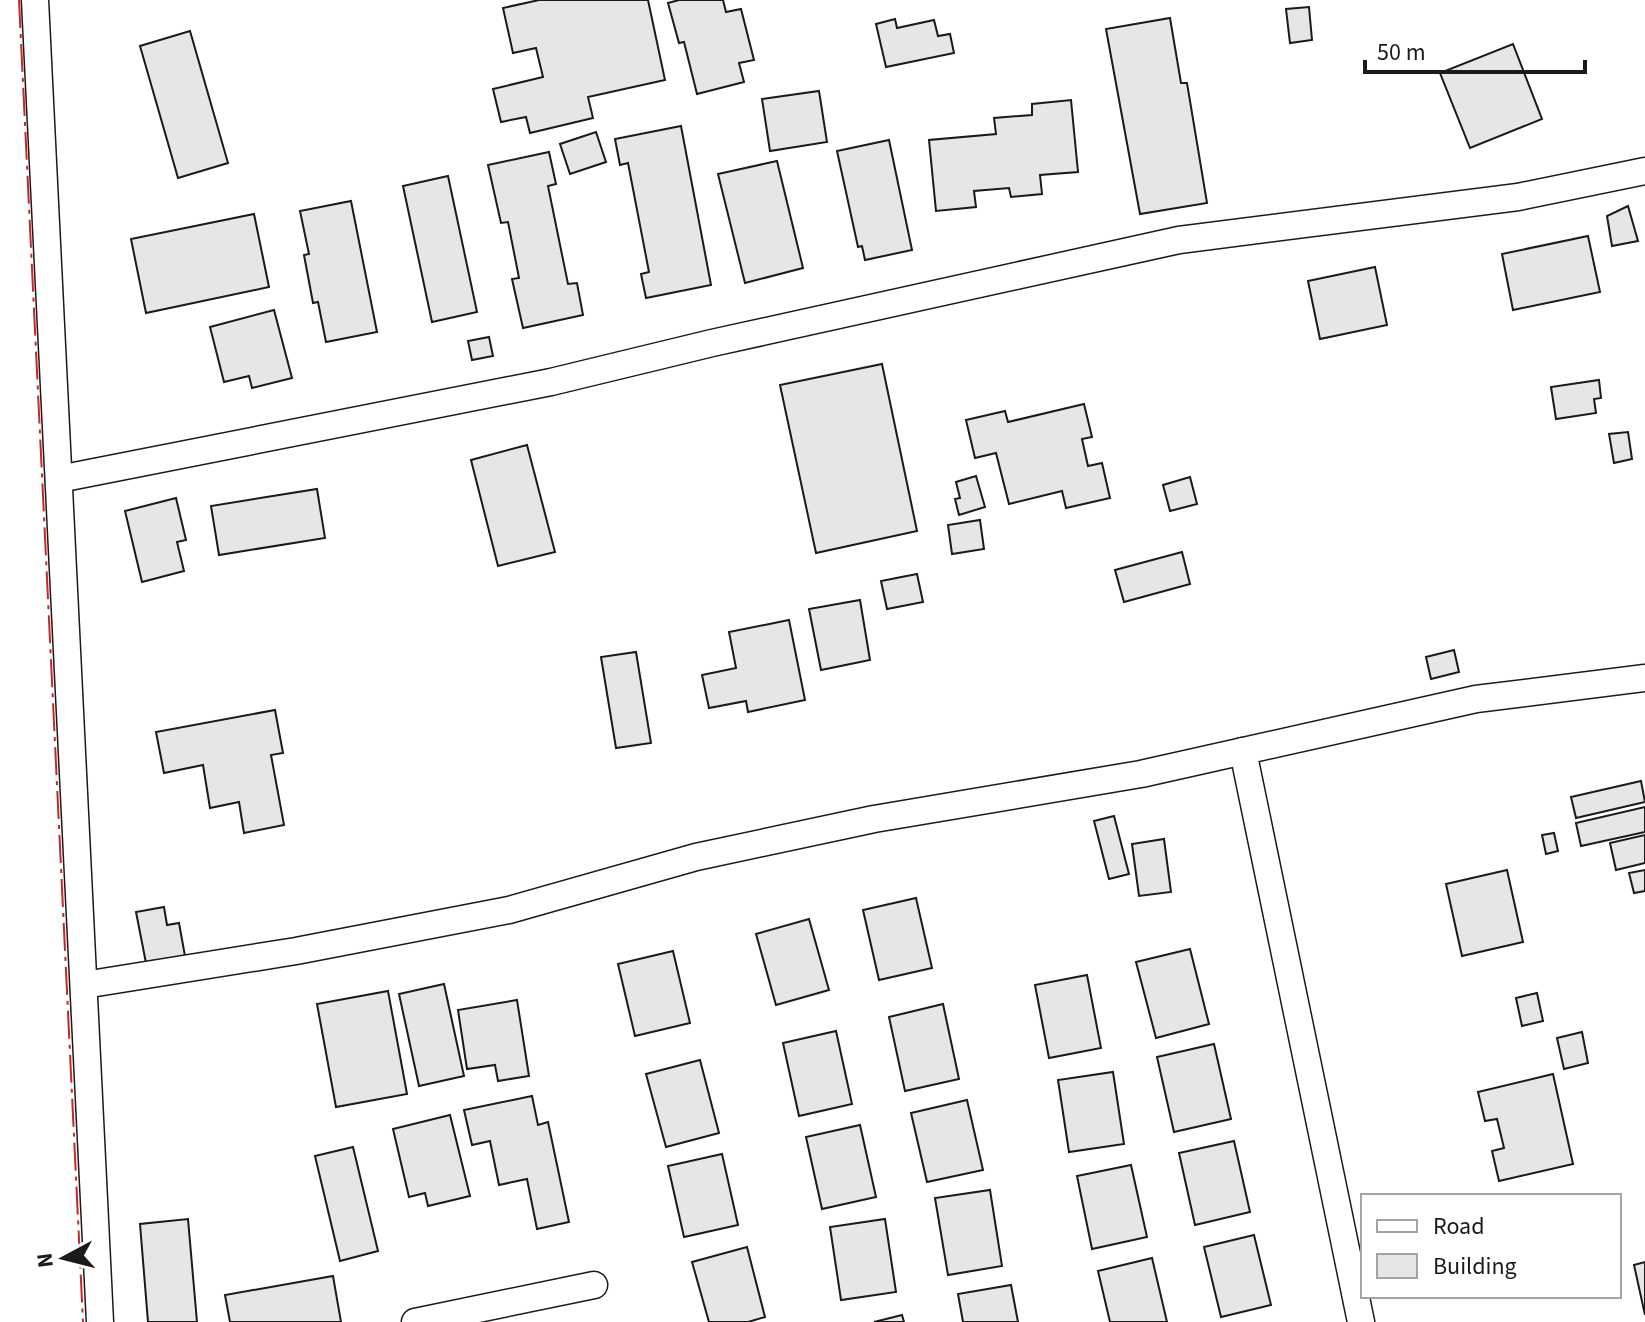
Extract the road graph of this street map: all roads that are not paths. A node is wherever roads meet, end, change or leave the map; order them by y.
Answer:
1 (35, 0) edge
2 (1645, 171) edge
3 (59, 479) junction
4 (1645, 678) edge
5 (1243, 751) junction
6 (84, 985) junction
7 (594, 1285) dead end
8 (100, 1322) edge
9 (415, 1322) edge
10 (1361, 1322) edge

1 - 3 street
2 - 3 street
3 - 6 street
4 - 5 street
5 - 6 street
5 - 10 street
6 - 8 street
7 - 9 street

